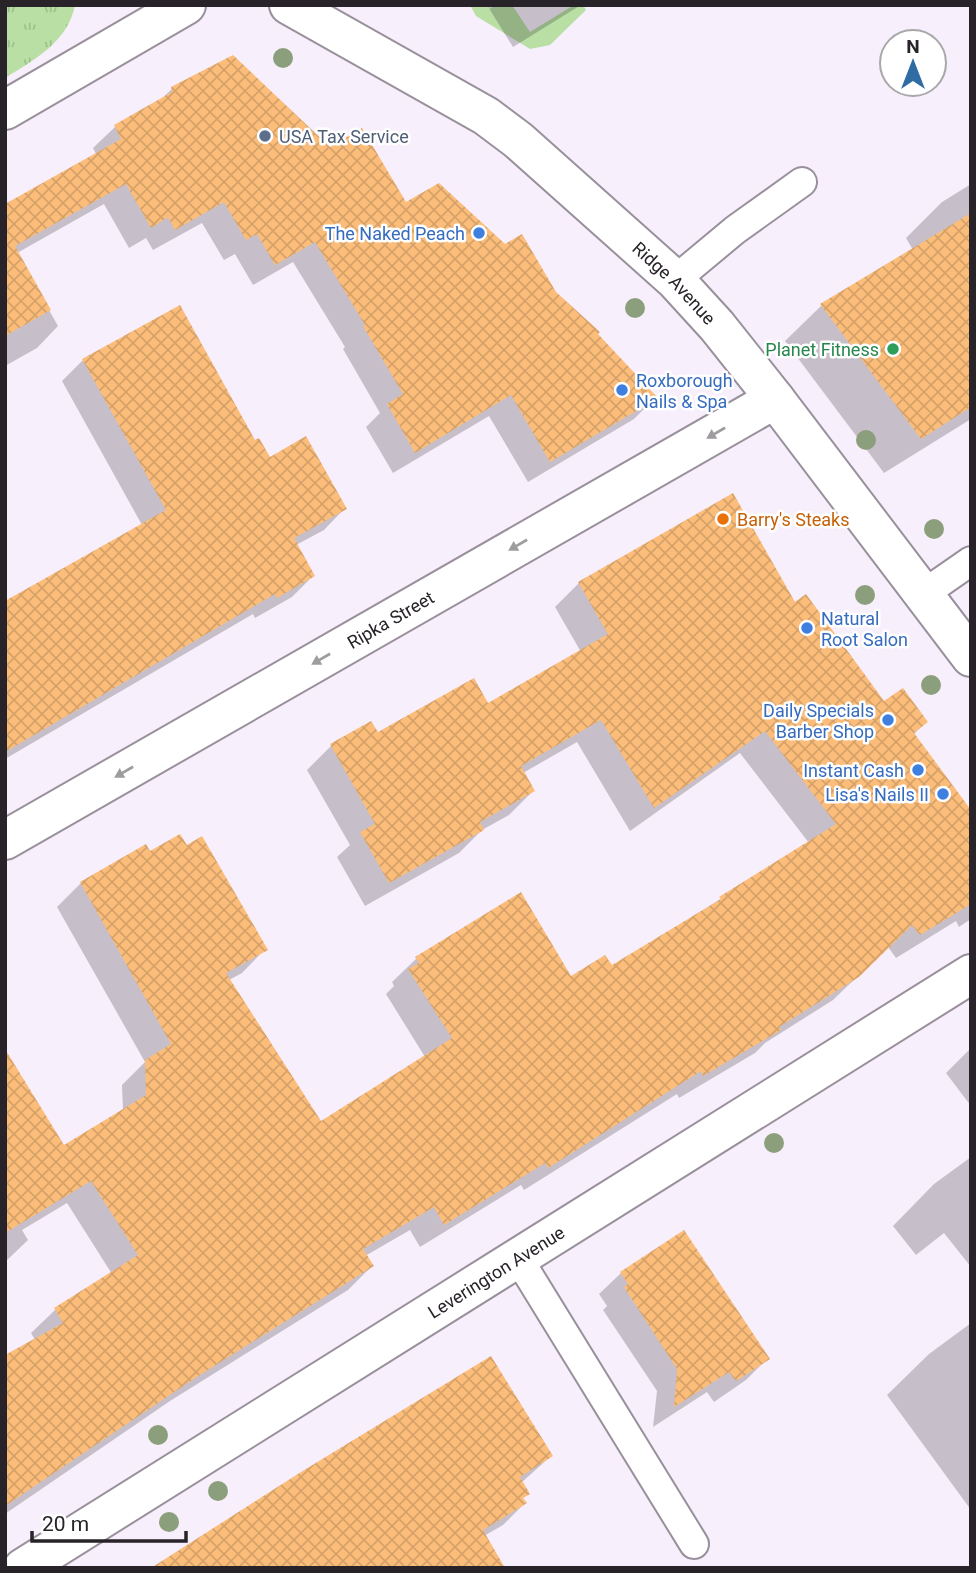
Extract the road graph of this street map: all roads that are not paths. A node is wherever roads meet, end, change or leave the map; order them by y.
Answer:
1 (186, 5) edge
2 (289, 5) edge
3 (5, 110) edge
4 (802, 183) dead end
5 (675, 279) junction
6 (775, 399) junction
7 (971, 561) edge
8 (922, 595) junction
9 (971, 657) edge
10 (5, 840) edge
11 (971, 974) edge
12 (518, 1258) junction
13 (694, 1544) dead end
14 (23, 1568) edge

1 - 3 street
2 - 5 street, Ridge Avenue
4 - 5 lane
5 - 6 street, Ridge Avenue
6 - 8 street, Ridge Avenue
6 -> 10 street, Ripka Street
7 - 8 lane
8 - 9 street, Ridge Avenue
11 - 12 street, Leverington Avenue
12 - 13 lane
12 - 14 street, Leverington Avenue

